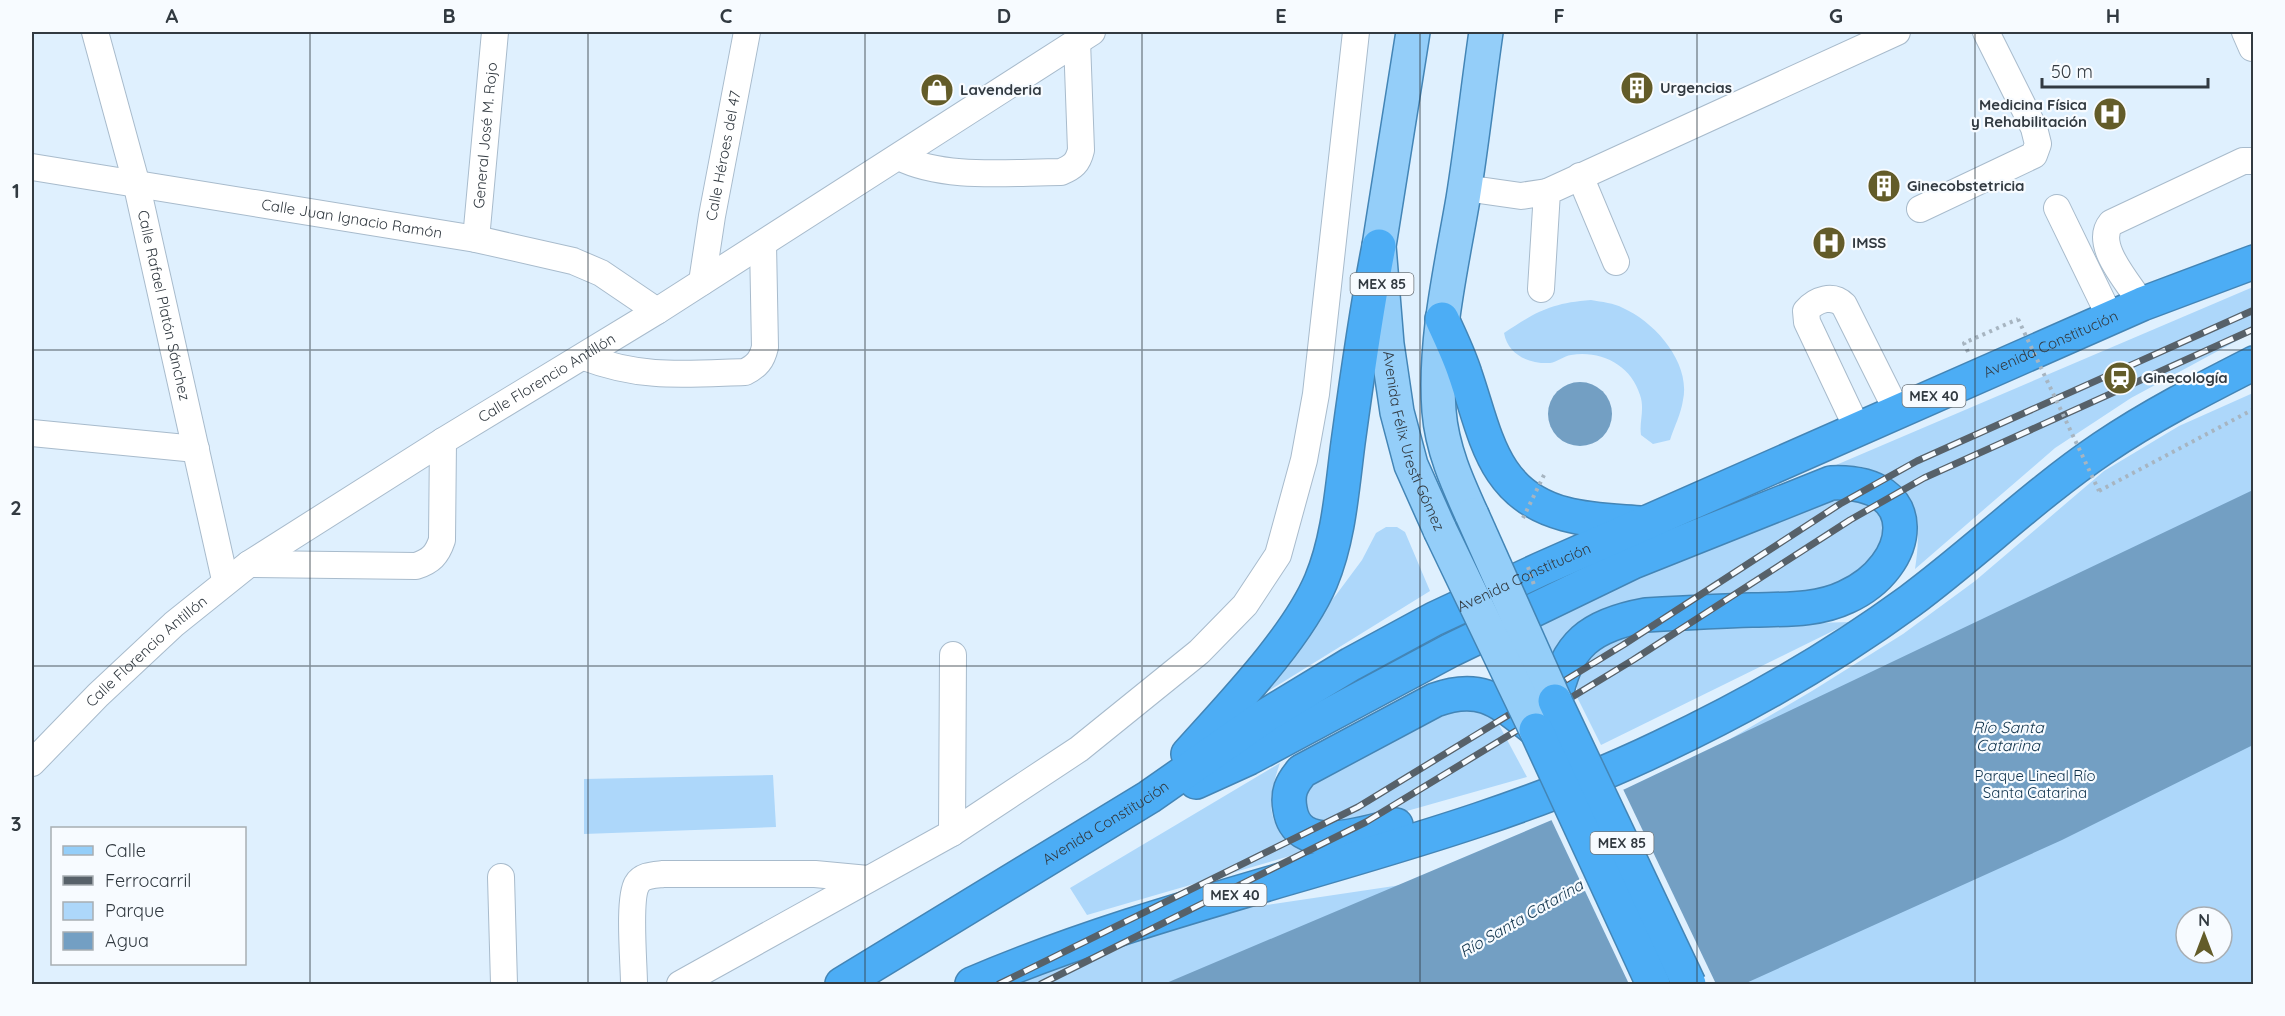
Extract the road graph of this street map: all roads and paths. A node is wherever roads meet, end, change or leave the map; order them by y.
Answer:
1 (95, 32) edge
2 (495, 32) edge
3 (747, 32) edge
4 (1356, 32) edge
5 (1413, 32) edge
6 (1486, 32) edge
7 (1897, 32) edge
8 (1986, 32) edge
9 (1085, 36) edge
10 (899, 157) junction
11 (2253, 161) edge
12 (32, 167) edge
13 (1580, 176) junction
14 (136, 182) junction
15 (1465, 188) junction
16 (1547, 192) junction
17 (2056, 208) dead end
18 (1920, 209) dead end
19 (476, 239) junction
20 (764, 244) junction
21 (1378, 246) junction
22 (2253, 249) edge
23 (1616, 262) dead end
24 (2239, 267) edge
25 (702, 282) junction
26 (1541, 289) dead end
27 (2142, 304) junction
28 (657, 311) junction
29 (2110, 317) junction
30 (1443, 319) junction
31 (1964, 343) dead end
32 (584, 357) junction
33 (2253, 363) edge
34 (2253, 409) edge
35 (1898, 412) junction
36 (1858, 430) junction
37 (32, 433) edge
38 (443, 441) junction
39 (196, 449) junction
40 (1544, 475) dead end
41 (1523, 518) dead end
42 (1644, 523) junction
43 (249, 564) junction
44 (225, 580) junction
45 (953, 655) dead end
46 (1555, 701) junction
47 (1536, 730) junction
48 (32, 763) edge
49 (1149, 797) junction
50 (1501, 814) junction
51 (952, 833) junction
52 (501, 877) dead end
53 (868, 879) junction
54 (504, 984) edge
55 (634, 984) edge
56 (680, 984) edge
57 (842, 984) edge
58 (972, 984) edge
59 (1653, 984) edge
60 (1689, 984) edge

1 - 14 street, Calle Rafael Platón Sánchez
2 - 19 street, General José M. Rojo
3 - 25 street, Calle Héroes del 47
4 - 51 street
5 - 21 main road, Avenida Félix Uresti Gómez / MEX 85
6 - 15 main road, Avenida Félix Uresti Gómez / MEX 85
7 - 13 street
8 - 18 street
9 - 10 street, Calle Florencio Antillón
9 - 10 street
10 - 20 street, Calle Florencio Antillón
11 - 27 street
12 - 14 street, Calle Juan Ignacio Ramón
13 - 16 street
13 - 23 street
14 - 19 street, Calle Juan Ignacio Ramón
14 - 39 street, Calle Rafael Platón Sánchez
15 - 16 street
15 - 30 main road, Avenida Félix Uresti Gómez / MEX 85
16 - 26 street
17 - 29 street
19 - 28 street, Calle Juan Ignacio Ramón
20 - 25 street, Calle Florencio Antillón
20 - 32 street
21 - 47 main road, Avenida Félix Uresti Gómez / MEX 85, bridge
21 - 49 highway
22 - 24 street
24 - 27 highway, Avenida Constitución / MEX 40
25 - 28 street, Calle Florencio Antillón
27 - 29 highway, Avenida Constitución / MEX 40
28 - 32 street, Calle Florencio Antillón
29 - 35 highway, Avenida Constitución / MEX 40
30 - 42 highway
30 - 46 main road, Avenida Félix Uresti Gómez / MEX 85, bridge
31 - 34 path, bridge
32 - 38 street, Calle Florencio Antillón
33 - 50 highway, MEX 40
35 - 36 highway, Avenida Constitución / MEX 40
35 - 36 street
36 - 42 highway, Avenida Constitución / MEX 40
37 - 39 street
38 - 43 street, Calle Florencio Antillón
38 - 43 street
39 - 44 street, Calle Rafael Platón Sánchez
40 - 41 path, bridge
42 - 49 highway, Avenida Constitución / MEX 40
43 - 44 street, Calle Florencio Antillón
44 - 48 street, Calle Florencio Antillón
45 - 51 street
46 - 49 highway
46 - 60 highway, Avenida Félix Uresti Gómez / MEX 85, bridge
47 - 50 highway
47 - 59 highway, Avenida Félix Uresti Gómez / MEX 85, bridge
49 - 57 highway, Avenida Constitución / MEX 40
50 - 58 highway, MEX 40
51 - 53 street
52 - 54 street
53 - 55 street
53 - 56 street

